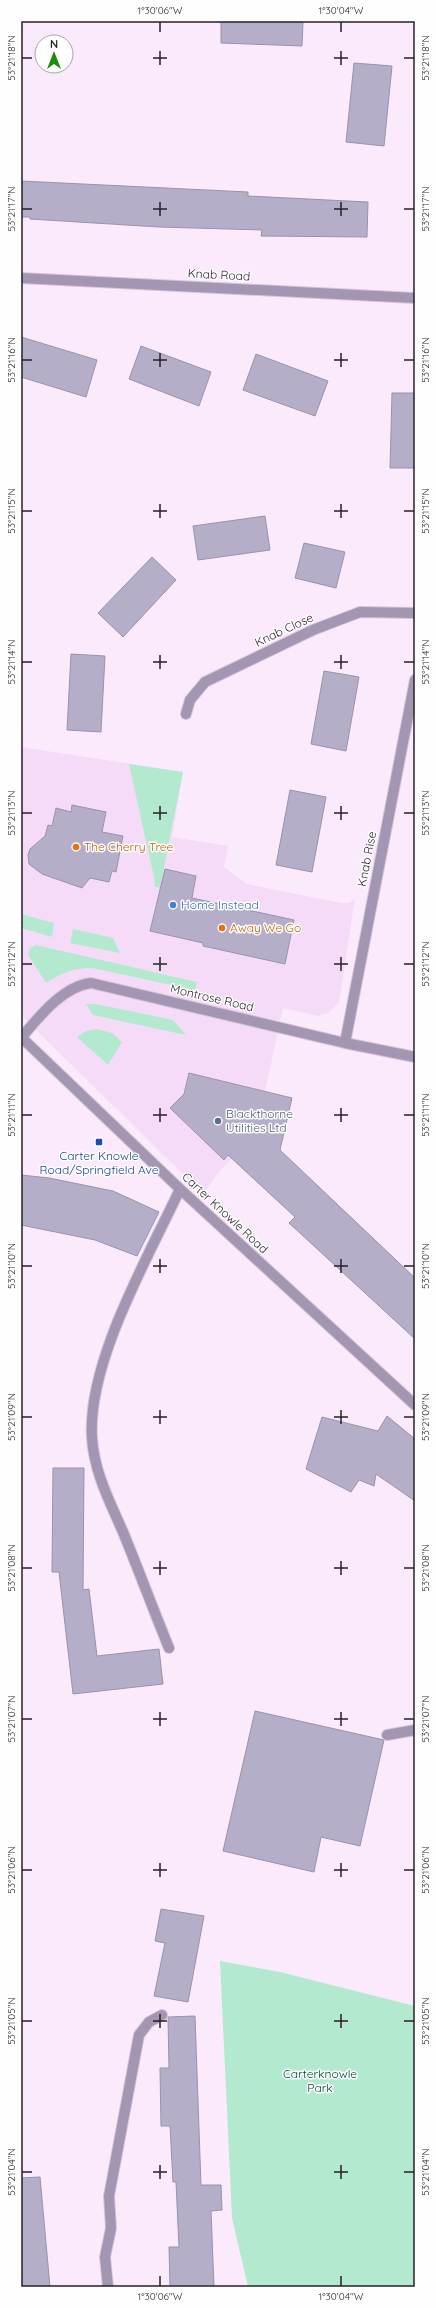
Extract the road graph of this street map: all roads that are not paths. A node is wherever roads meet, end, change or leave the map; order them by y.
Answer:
1 (21, 278) edge
2 (415, 298) edge
3 (415, 613) edge
4 (415, 680) edge
5 (186, 714) dead end
6 (21, 1037) edge
7 (345, 1043) junction
8 (415, 1057) edge
9 (180, 1189) junction
10 (415, 1405) edge
11 (169, 1648) dead end
12 (415, 1730) edge
13 (387, 1735) dead end
14 (162, 2015) dead end
15 (108, 2287) edge

1 - 2 street, Knab Road
3 - 5 street, Knab Close
4 - 7 street, Knab Rise
6 - 7 street, Montrose Road
6 - 9 street, Carter Knowle Road
7 - 8 street, Montrose Road
9 - 10 street, Carter Knowle Road
9 - 11 street
12 - 13 street
14 - 15 street

